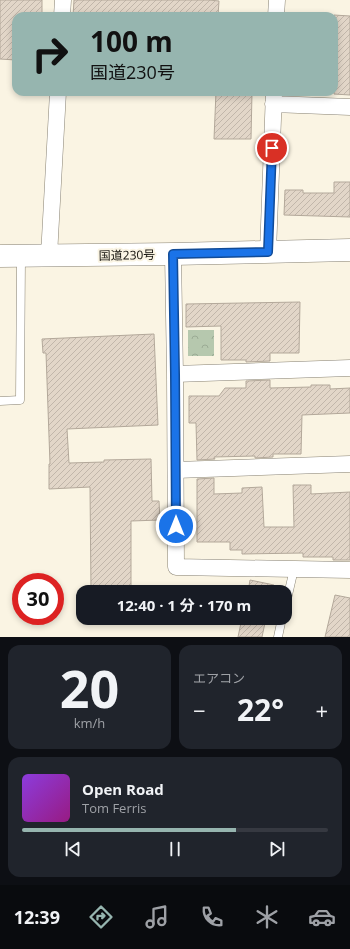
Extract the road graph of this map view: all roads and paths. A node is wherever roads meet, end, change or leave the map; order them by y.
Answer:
1 (63, 0) edge
2 (277, 0) edge
3 (62, 12) edge
4 (276, 12) edge
5 (58, 96) edge
6 (273, 98) edge
7 (350, 107) edge
8 (350, 250) edge
9 (268, 252) junction
10 (173, 254) junction
11 (10, 256) edge
12 (49, 256) junction
13 (350, 368) edge
14 (175, 374) junction
15 (0, 401) edge
16 (350, 464) edge
17 (176, 470) junction
18 (294, 570) junction
19 (350, 570) edge
20 (290, 585) edge
21 (281, 625) edge
22 (278, 637) edge

1 - 3 street
2 - 4 street
5 - 12 street
6 - 7 street
6 - 9 street
8 - 9 highway, 国道230号
9 - 10 highway, 国道230号
10 - 12 highway, 国道230号
10 - 14 street
11 - 12 highway, 国道230号
11 - 15 lane
13 - 14 street
14 - 17 street
16 - 17 street
17 - 18 street
18 - 19 street
18 - 20 lane
21 - 22 lane

